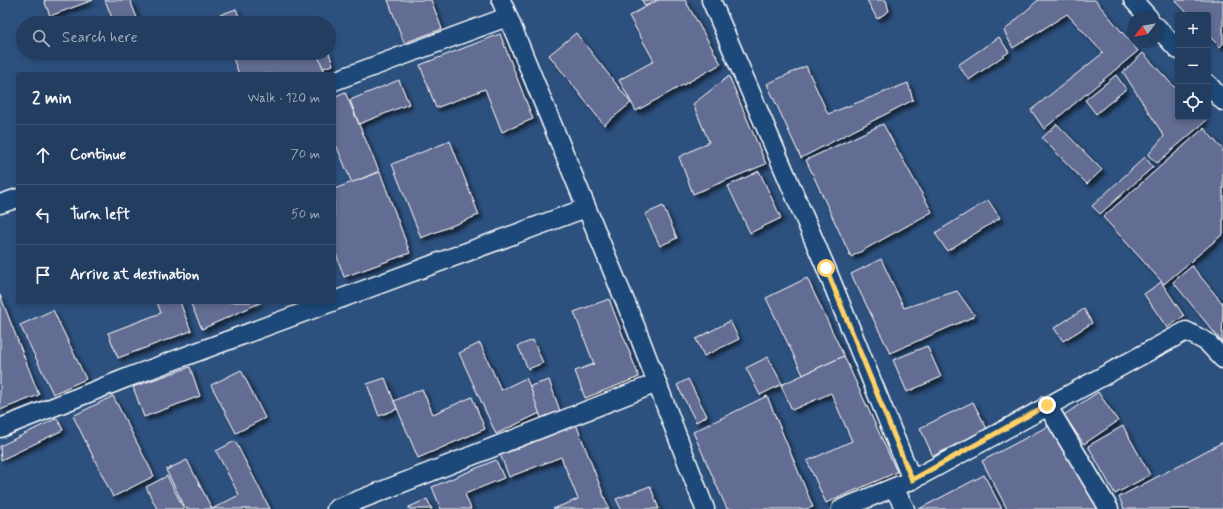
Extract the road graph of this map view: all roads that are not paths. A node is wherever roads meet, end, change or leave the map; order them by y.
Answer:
1 (501, 0) edge
2 (711, 0) edge
3 (1133, 0) edge
4 (1144, 12) edge
5 (507, 17) junction
6 (1163, 34) edge
7 (1176, 48) edge
8 (336, 80) edge
9 (1211, 87) edge
10 (1223, 101) edge
11 (16, 199) edge
12 (0, 204) edge
13 (586, 208) junction
14 (336, 301) edge
15 (327, 304) edge
16 (1223, 359) edge
17 (657, 383) junction
18 (1047, 405) junction
19 (0, 428) edge
20 (912, 480) junction
21 (894, 488) junction
22 (336, 509) edge
23 (705, 509) edge
24 (841, 509) edge
25 (905, 509) edge
26 (1109, 509) edge

1 - 5 street
2 - 20 street
3 - 4 street
5 - 8 street
5 - 13 street
6 - 7 street
9 - 10 street
11 - 12 street
13 - 14 street
13 - 17 street
15 - 19 street
16 - 18 street
17 - 22 street
17 - 23 street
18 - 20 street
18 - 26 street
20 - 21 street
21 - 24 street
21 - 25 street

